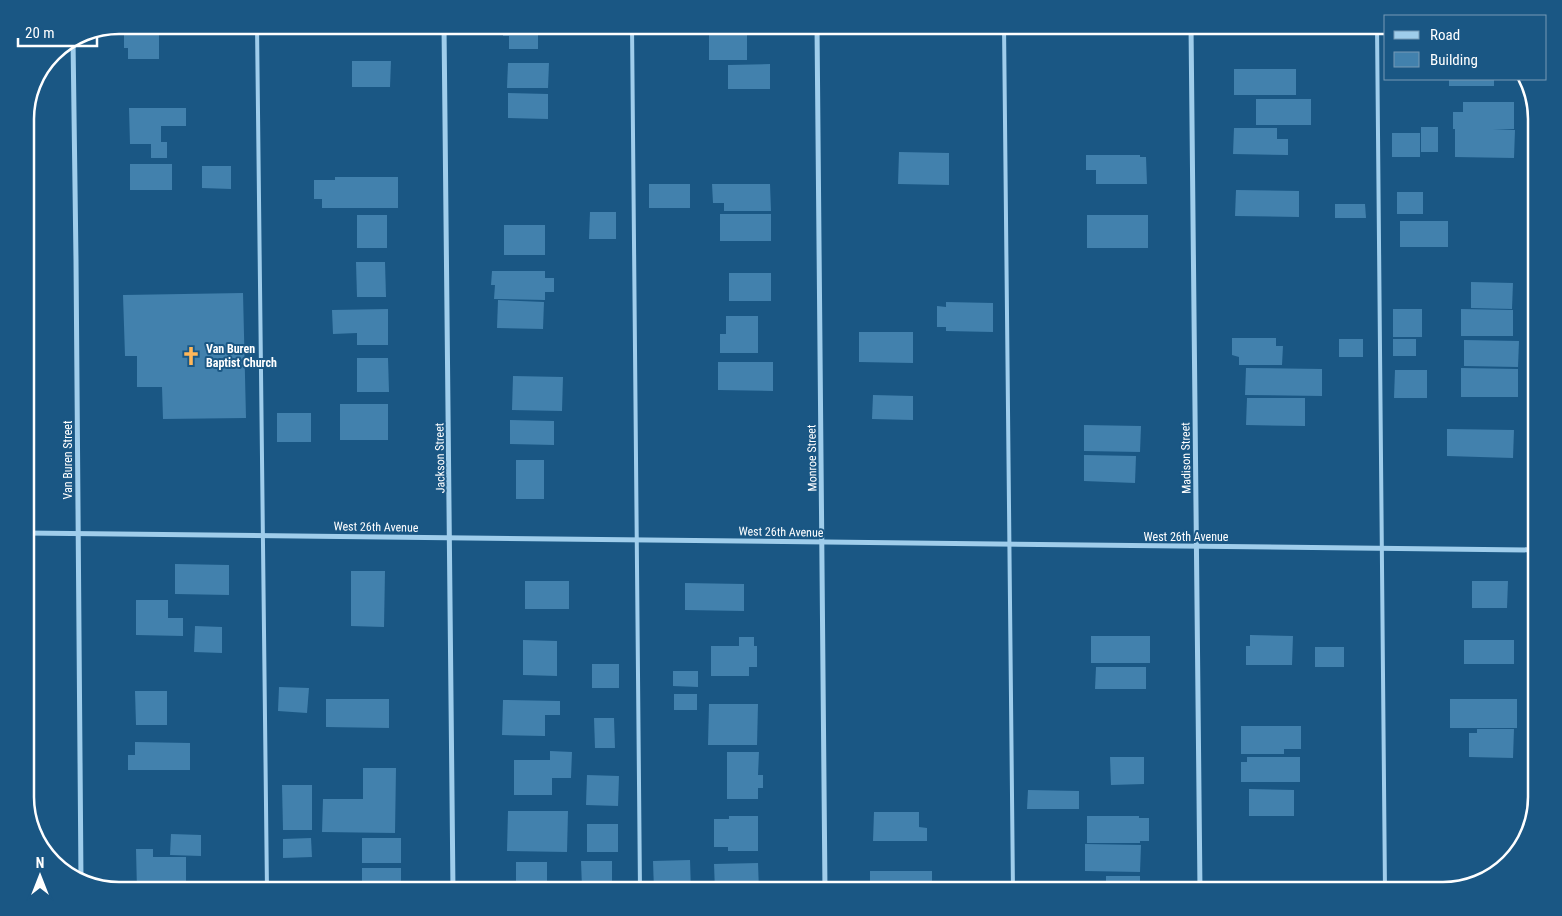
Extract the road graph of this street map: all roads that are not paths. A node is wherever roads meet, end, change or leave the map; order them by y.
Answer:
1 (257, 34) edge
2 (444, 34) edge
3 (632, 34) edge
4 (817, 34) edge
5 (1004, 34) edge
6 (1191, 34) edge
7 (1377, 34) edge
8 (73, 47) edge
9 (34, 533) edge
10 (78, 534) junction
11 (262, 536) junction
12 (451, 538) junction
13 (637, 540) junction
14 (822, 542) junction
15 (1009, 545) junction
16 (1197, 547) junction
17 (1381, 548) junction
18 (1528, 550) edge
19 (81, 873) edge
20 (267, 882) edge
21 (453, 882) edge
22 (640, 882) edge
23 (825, 882) edge
24 (1013, 882) edge
25 (1200, 882) edge
26 (1385, 882) edge

1 - 11 lane
2 - 12 street, Jackson Street
3 - 13 lane
4 - 14 street, Monroe Street
5 - 15 lane
6 - 16 street, Madison Street
7 - 17 lane
8 - 10 street, Van Buren Street
9 - 10 street, West 26th Avenue
10 - 11 street, West 26th Avenue
10 - 19 street, Van Buren Street
11 - 12 street, West 26th Avenue
11 - 20 lane
12 - 13 street, West 26th Avenue
12 - 21 street, Jackson Street
13 - 14 street, West 26th Avenue
13 - 22 lane
14 - 15 street, West 26th Avenue
14 - 23 street, Monroe Street
15 - 16 street, West 26th Avenue
15 - 24 lane
16 - 17 street, West 26th Avenue
16 - 25 street, Madison Street
17 - 18 street, West 26th Avenue
17 - 26 lane

